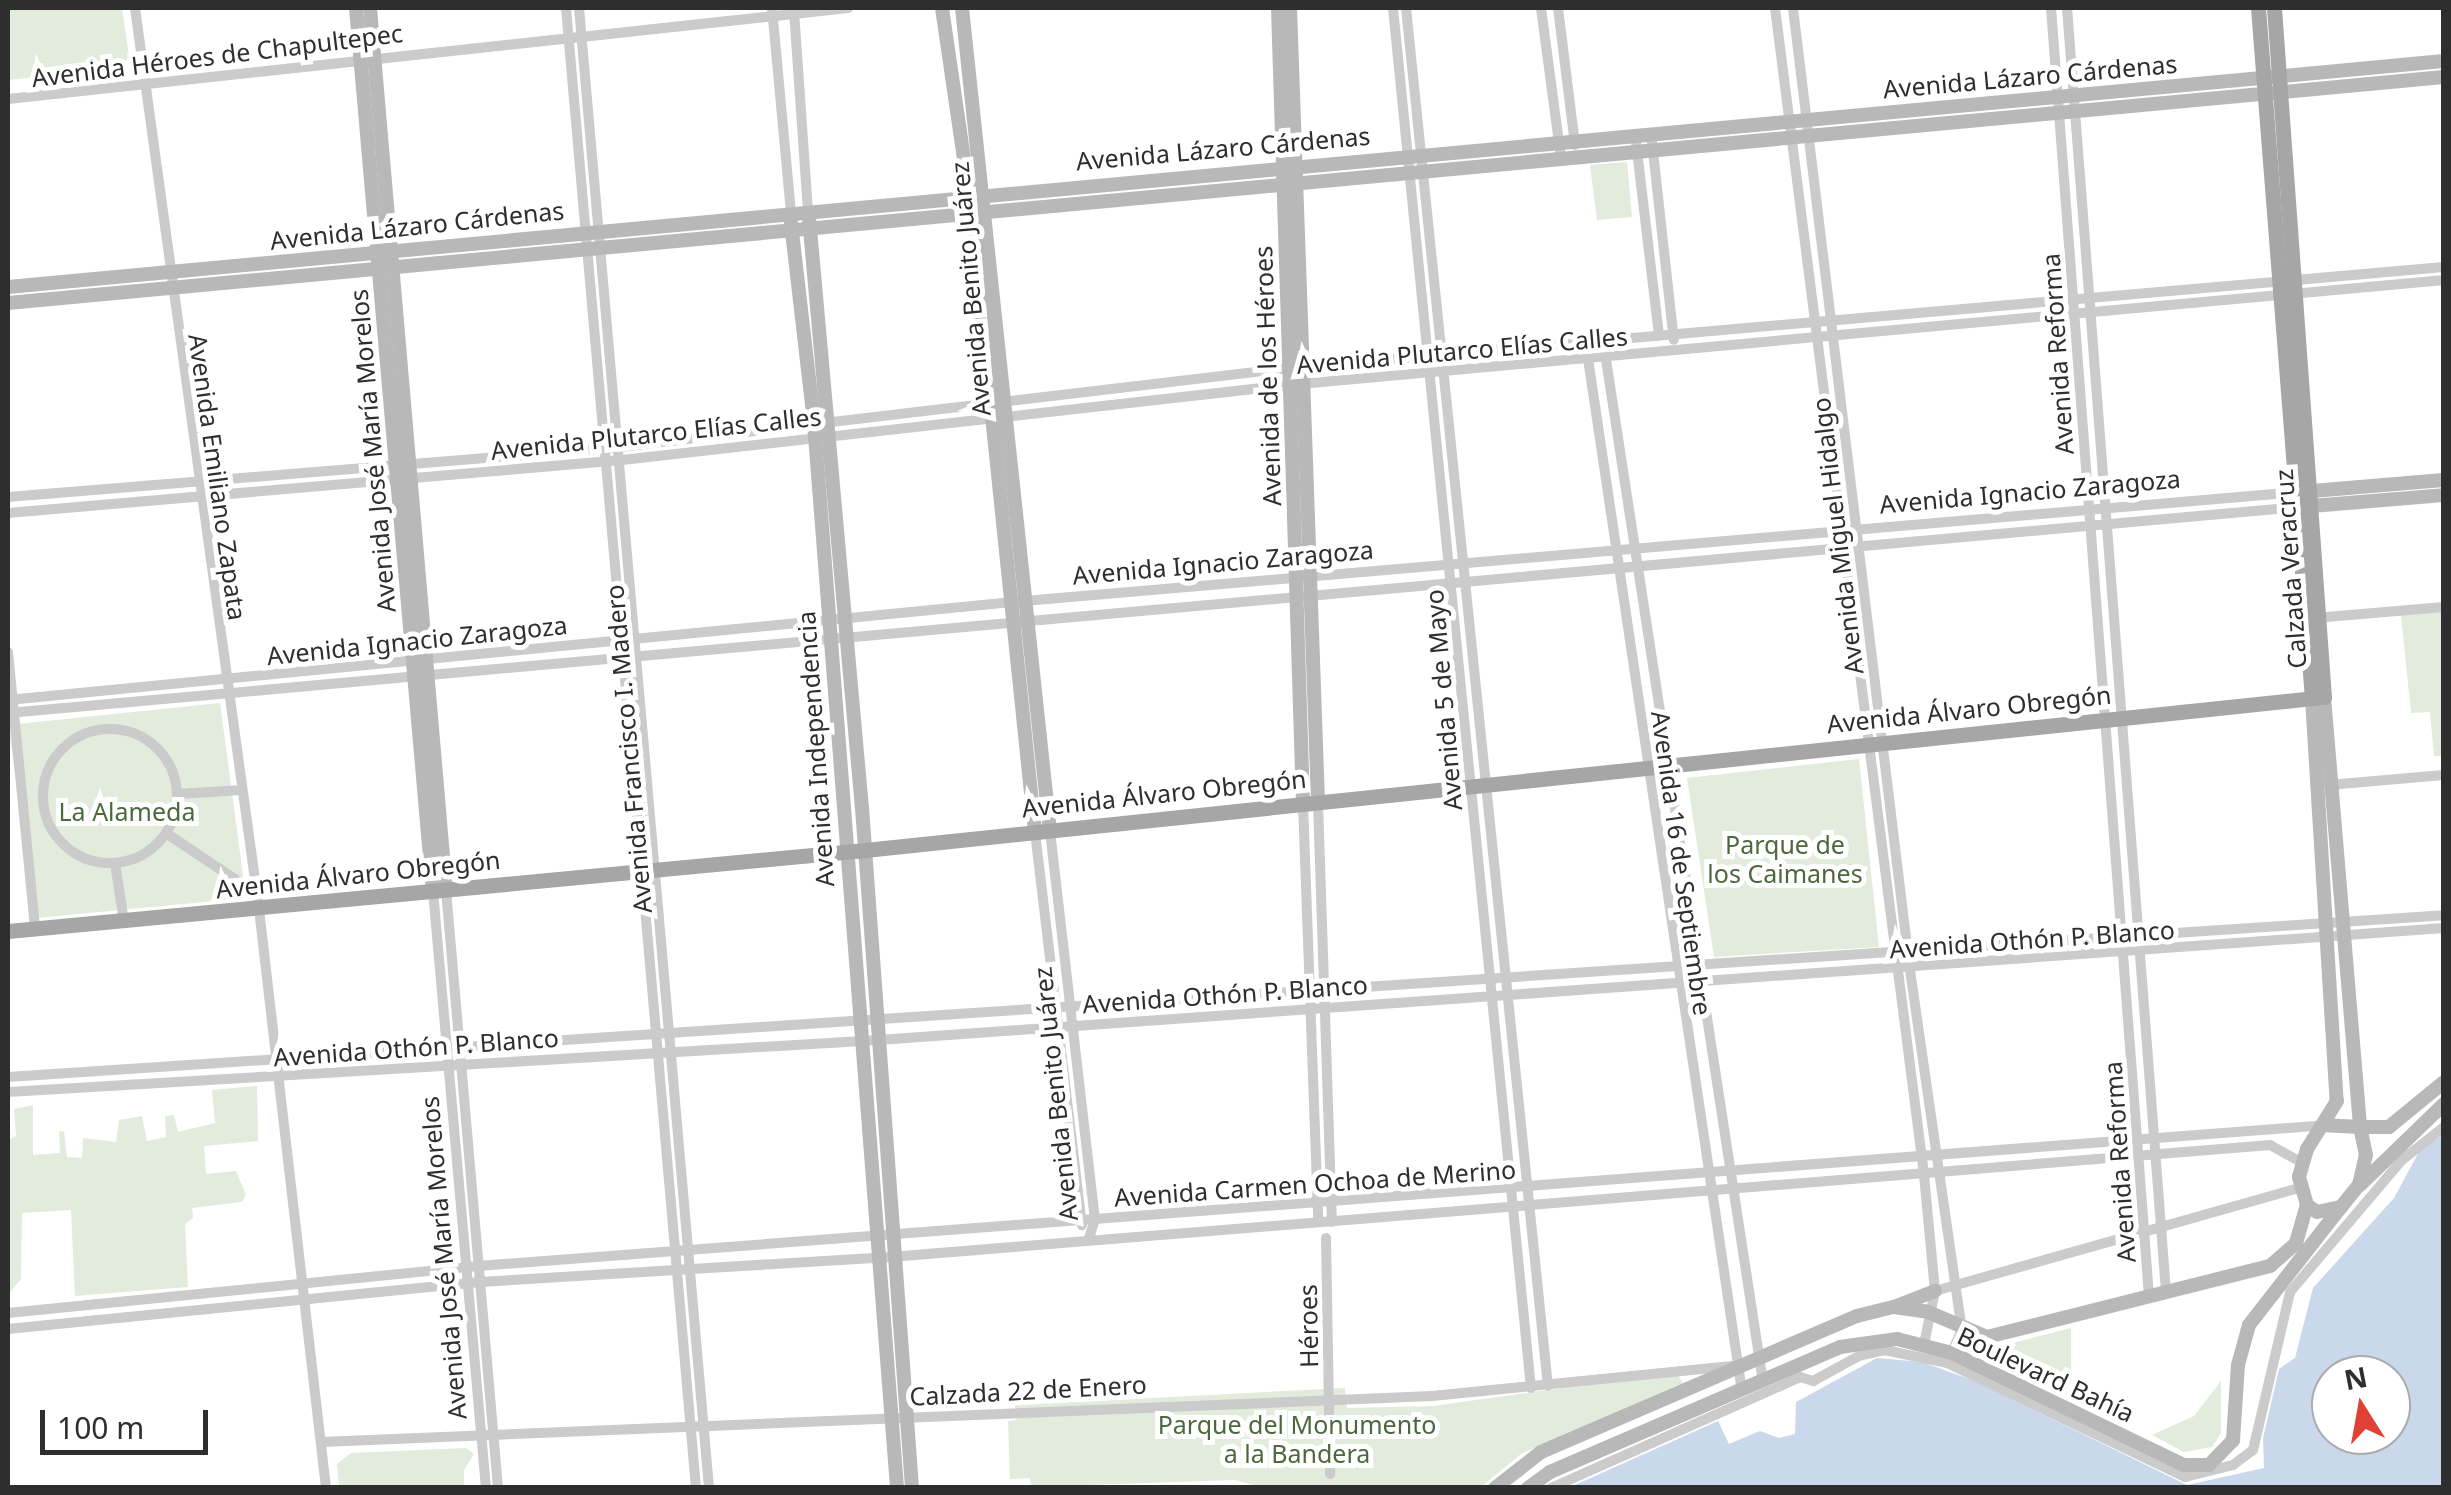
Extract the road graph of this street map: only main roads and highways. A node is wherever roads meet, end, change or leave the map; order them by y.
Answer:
1 (356, 8) edge
2 (370, 8) edge
3 (942, 8) edge
4 (962, 8) edge
5 (1278, 8) edge
6 (1290, 8) edge
7 (2258, 8) edge
8 (2274, 8) edge
9 (367, 57) junction
10 (2444, 61) edge
11 (2444, 77) edge
12 (2272, 85) junction
13 (976, 110) junction
14 (959, 112) junction
15 (1415, 162) junction
16 (1289, 173) junction
17 (976, 193) junction
18 (808, 210) junction
19 (978, 210) junction
20 (791, 212) junction
21 (809, 226) junction
22 (791, 228) junction
23 (384, 259) junction
24 (170, 279) junction
25 (8, 287) edge
26 (8, 303) edge
27 (822, 429) junction
28 (2444, 480) edge
29 (2444, 495) edge
30 (2304, 499) junction
31 (2318, 698) junction
32 (854, 702) junction
33 (834, 704) junction
34 (1311, 803) junction
35 (862, 808) junction
36 (842, 809) junction
37 (1042, 831) junction
38 (865, 850) junction
39 (845, 851) junction
40 (439, 891) junction
41 (2334, 927) junction
42 (8, 931) edge
43 (2444, 1082) edge
44 (2444, 1104) edge
45 (2326, 1125) junction
46 (2360, 1127) junction
47 (2359, 1185) junction
48 (2306, 1205) junction
49 (2341, 1207) junction
50 (1935, 1291) road end
51 (1894, 1307) junction
52 (899, 1416) junction
53 (1541, 1452) junction
54 (1551, 1480) edge
55 (898, 1488) edge
56 (912, 1488) edge
57 (1495, 1488) edge
58 (1528, 1488) edge

1 - 9 main road, Avenida José María Morelos
2 - 9 main road, Avenida José María Morelos
3 - 14 main road, Avenida Benito Juárez
4 - 13 main road, Avenida Benito Juárez
5 - 16 main road, Avenida de los Héroes
6 - 16 main road, Avenida de los Héroes
7 - 12 main road, Calzada Veracruz
8 - 12 main road, Calzada Veracruz
9 - 23 main road, Avenida José María Morelos
10 - 12 main road, Avenida Lázaro Cárdenas
11 - 12 main road, Avenida Lázaro Cárdenas
12 - 15 main road, Avenida Lázaro Cárdenas
12 - 15 main road, Avenida Lázaro Cárdenas
12 - 30 main road, Calzada Veracruz
13 - 14 main road
13 - 17 main road, Avenida Benito Juárez
14 - 17 main road, Avenida Benito Juárez
15 - 16 main road, Avenida Lázaro Cárdenas
16 - 17 main road, Avenida Lázaro Cárdenas
16 - 19 main road, Avenida Lázaro Cárdenas
16 - 34 main road, Avenida de los Héroes
17 - 18 main road, Avenida Lázaro Cárdenas
17 - 19 main road, Avenida Benito Juárez
18 - 20 main road, Avenida Lázaro Cárdenas
18 - 21 main road, Avenida Independencia
19 - 21 main road, Avenida Lázaro Cárdenas
19 - 37 main road, Avenida Benito Juárez
20 - 22 main road, Avenida Independencia
20 - 23 main road, Avenida Lázaro Cárdenas
21 - 22 main road, Avenida Lázaro Cárdenas
21 - 27 main road, Avenida Independencia
22 - 23 main road, Avenida Lázaro Cárdenas
22 - 27 main road, Avenida Independencia
23 - 24 main road, Avenida Lázaro Cárdenas
23 - 40 main road, Avenida José María Morelos
24 - 25 main road, Avenida Lázaro Cárdenas
24 - 26 main road, Avenida Lázaro Cárdenas
27 - 32 main road, Avenida Independencia
27 - 33 main road, Avenida Independencia
28 - 30 main road, Avenida Ignacio Zaragoza
29 - 30 main road, Avenida Ignacio Zaragoza
30 - 31 main road, Calzada Veracruz
31 - 34 main road, Avenida Álvaro Obregón
31 - 41 main road, Calzada Veracruz
32 - 33 main road
32 - 35 main road, Avenida Independencia
33 - 36 main road, Avenida Independencia
34 - 37 main road, Avenida Álvaro Obregón
35 - 36 main road
35 - 38 main road, Avenida Independencia
36 - 39 main road, Avenida Independencia
37 - 38 main road, Avenida Álvaro Obregón
38 - 39 main road, Avenida Álvaro Obregón
38 - 52 main road, Avenida Independencia
39 - 40 main road, Avenida Álvaro Obregón
39 - 52 main road, Avenida Independencia
40 - 42 main road, Avenida Álvaro Obregón
41 - 45 main road, Calzada Veracruz
41 - 46 main road, Calzada Veracruz
43 - 46 main road
44 - 47 main road
45 - 46 main road
45 - 48 main road
46 - 47 main road
47 - 49 main road
48 - 49 main road
48 - 51 main road, Boulevard Bahía
49 - 54 main road, Boulevard Bahía
50 - 51 main road
51 - 53 main road, Boulevard Bahía
52 - 55 main road, Avenida Independencia
52 - 56 main road, Avenida Independencia
53 - 54 main road
53 - 57 main road, Boulevard Bahía
54 - 58 main road, Boulevard Bahía

